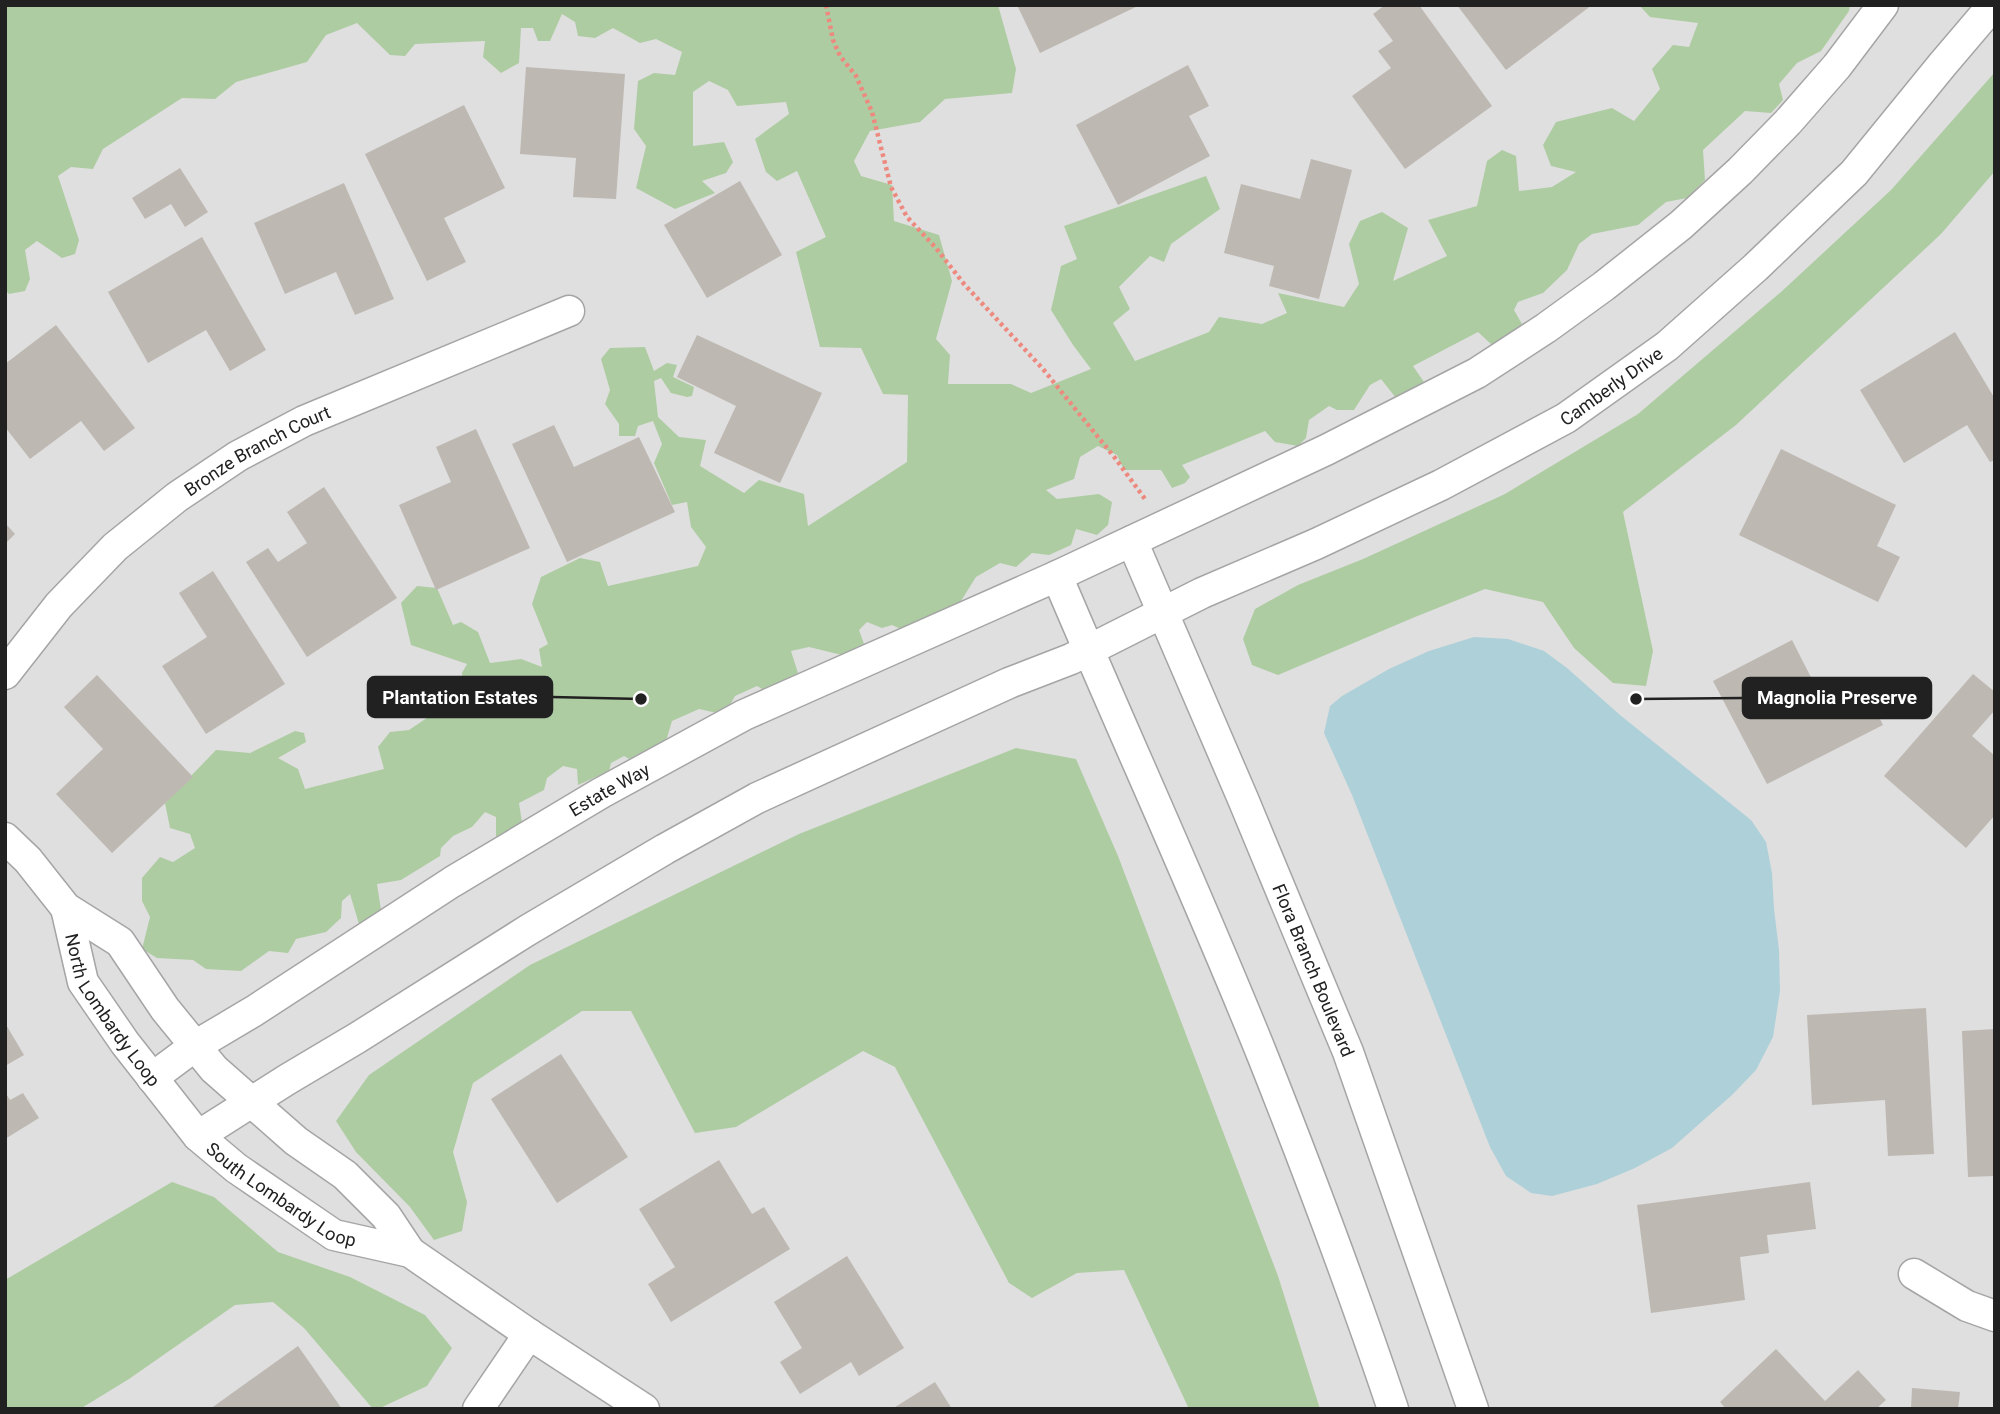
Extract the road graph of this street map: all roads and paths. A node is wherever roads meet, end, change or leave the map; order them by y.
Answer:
1 (826, 5) edge
2 (1883, 5) edge
3 (1993, 5) edge
4 (569, 311) dead end
5 (1145, 535) junction
6 (1057, 576) junction
7 (1164, 612) junction
8 (1088, 650) junction
9 (5, 674) edge
10 (5, 838) edge
11 (66, 908) junction
12 (195, 1046) junction
13 (214, 1069) joint
14 (152, 1078) junction
15 (251, 1103) junction
16 (171, 1104) joint
17 (198, 1136) junction
18 (410, 1252) junction
19 (1914, 1273) dead end
20 (1995, 1316) edge
21 (528, 1334) junction
22 (478, 1409) edge
23 (644, 1409) edge
24 (1393, 1409) edge
25 (1473, 1409) edge

1 - 5 path
2 - 5 street
3 - 7 street, Camberly Drive
4 - 9 street, Bronze Branch Court
5 - 6 street, Estate Way
5 - 7 street, Flora Branch Boulevard
6 - 8 street
6 - 12 street, Estate Way
7 - 8 street, Camberly Drive
7 - 25 street, Flora Branch Boulevard
8 - 15 street
8 - 24 street
10 - 11 street, North Lombardy Loop
11 - 12 street, North Lombardy Loop
11 - 14 street, North Lombardy Loop
12 - 13 street, North Lombardy Loop
12 - 14 street, Estate Way
13 - 15 street, South Lombardy Loop
14 - 16 street, North Lombardy Loop
15 - 17 street
15 - 18 street, South Lombardy Loop
16 - 17 street, South Lombardy Loop
17 - 18 street, South Lombardy Loop
18 - 21 street, South Lombardy Loop
19 - 20 street
21 - 22 street
21 - 23 street, South Lombardy Loop

